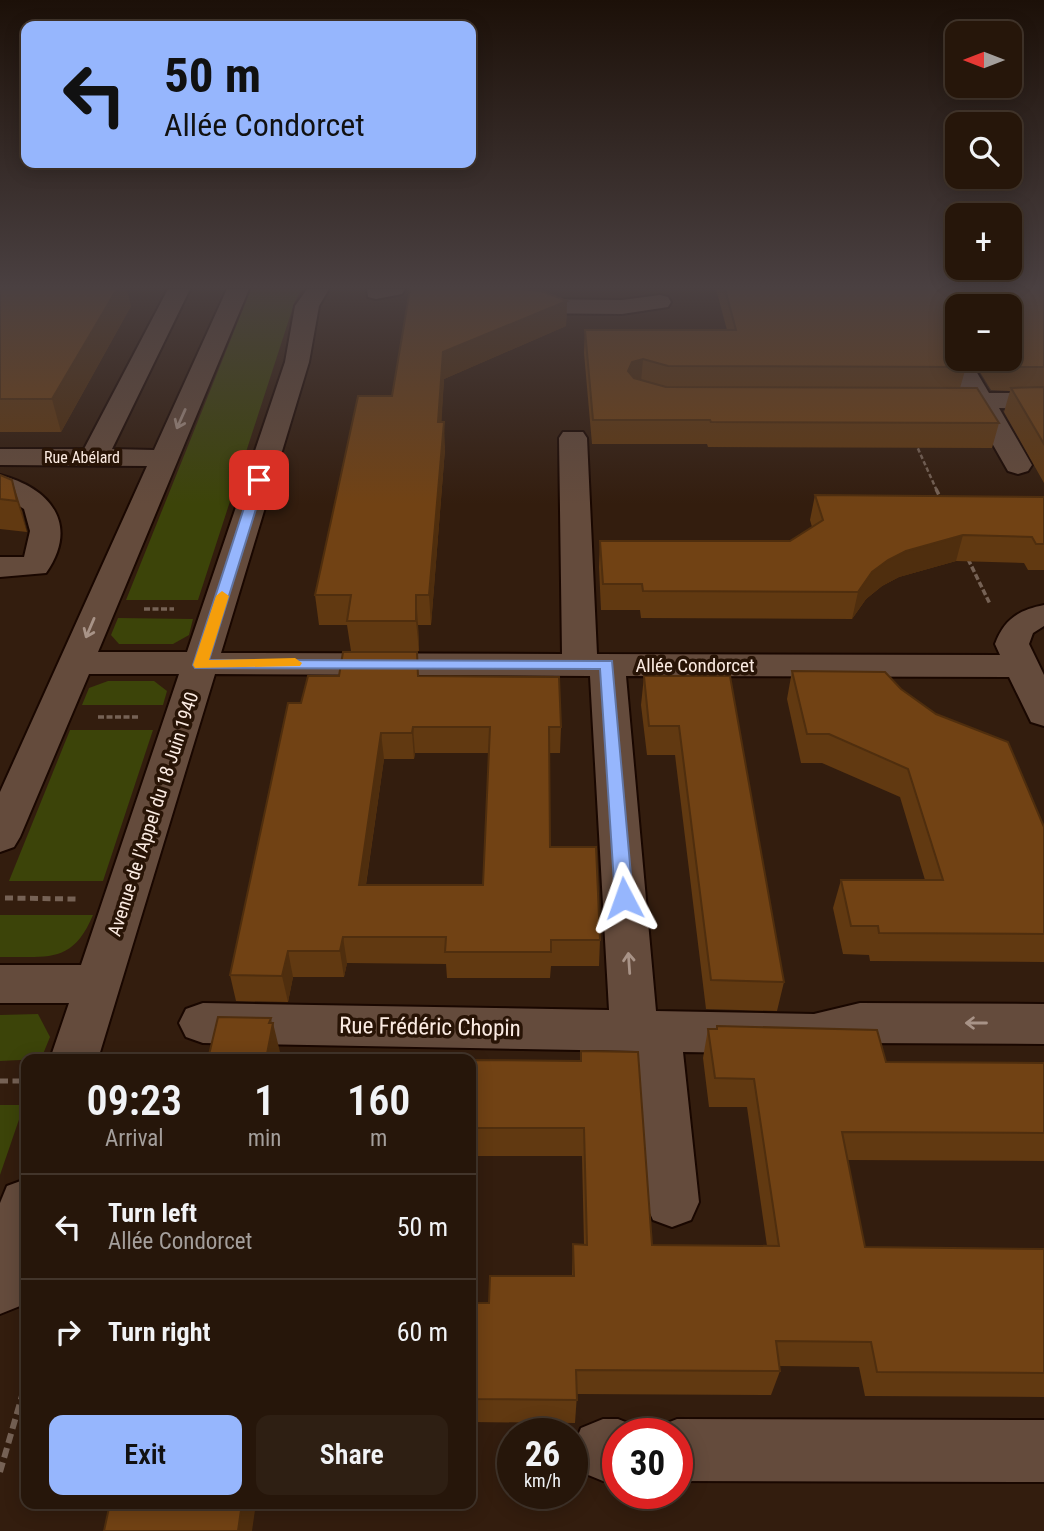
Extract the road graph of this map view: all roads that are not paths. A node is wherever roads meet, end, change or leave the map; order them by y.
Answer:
1 (143, 360) edge
2 (207, 360) edge
3 (297, 360) edge
4 (965, 371) edge
5 (896, 400) edge
6 (981, 400) junction
7 (1044, 401) edge
8 (39, 432) edge
9 (573, 439) dead end
10 (12, 457) edge
11 (94, 457) junction
12 (164, 458) junction
13 (1018, 465) dead end
14 (0, 484) edge
15 (0, 566) edge
16 (1044, 615) edge
17 (75, 663) junction
18 (594, 664) junction
19 (200, 665) junction
20 (1022, 666) junction
21 (1044, 714) edge
22 (0, 837) edge
23 (0, 984) edge
24 (99, 984) junction
25 (203, 1023) dead end
26 (1044, 1024) edge
27 (646, 1031) junction
28 (76, 1054) edge
29 (672, 1202) dead end
30 (21, 1220) edge
31 (0, 1286) edge
32 (693, 1450) edge
33 (1044, 1451) edge

1 - 11 street
2 -> 12 street
3 - 19 street, Avenue de l'Appel du 18 Juin 1940
4 - 6 street
5 - 6 street
6 - 7 street
6 - 13 street
8 - 10 street
9 - 18 street
10 - 11 street, Rue Abélard
11 - 12 street, Rue Abélard
12 -> 17 street
14 - 15 street
16 - 20 street
17 - 19 street, Allée Condorcet
17 - 22 street
18 - 19 street, Allée Condorcet
18 - 20 street, Allée Condorcet
27 -> 18 street
19 - 24 street, Avenue de l'Appel du 18 Juin 1940
20 - 21 street
23 - 24 street
24 - 28 street, Avenue de l'Appel du 18 Juin 1940
25 - 27 street, Rue Frédéric Chopin
26 -> 27 street, Rue Frédéric Chopin
27 - 29 street
30 - 31 street
32 - 33 street

